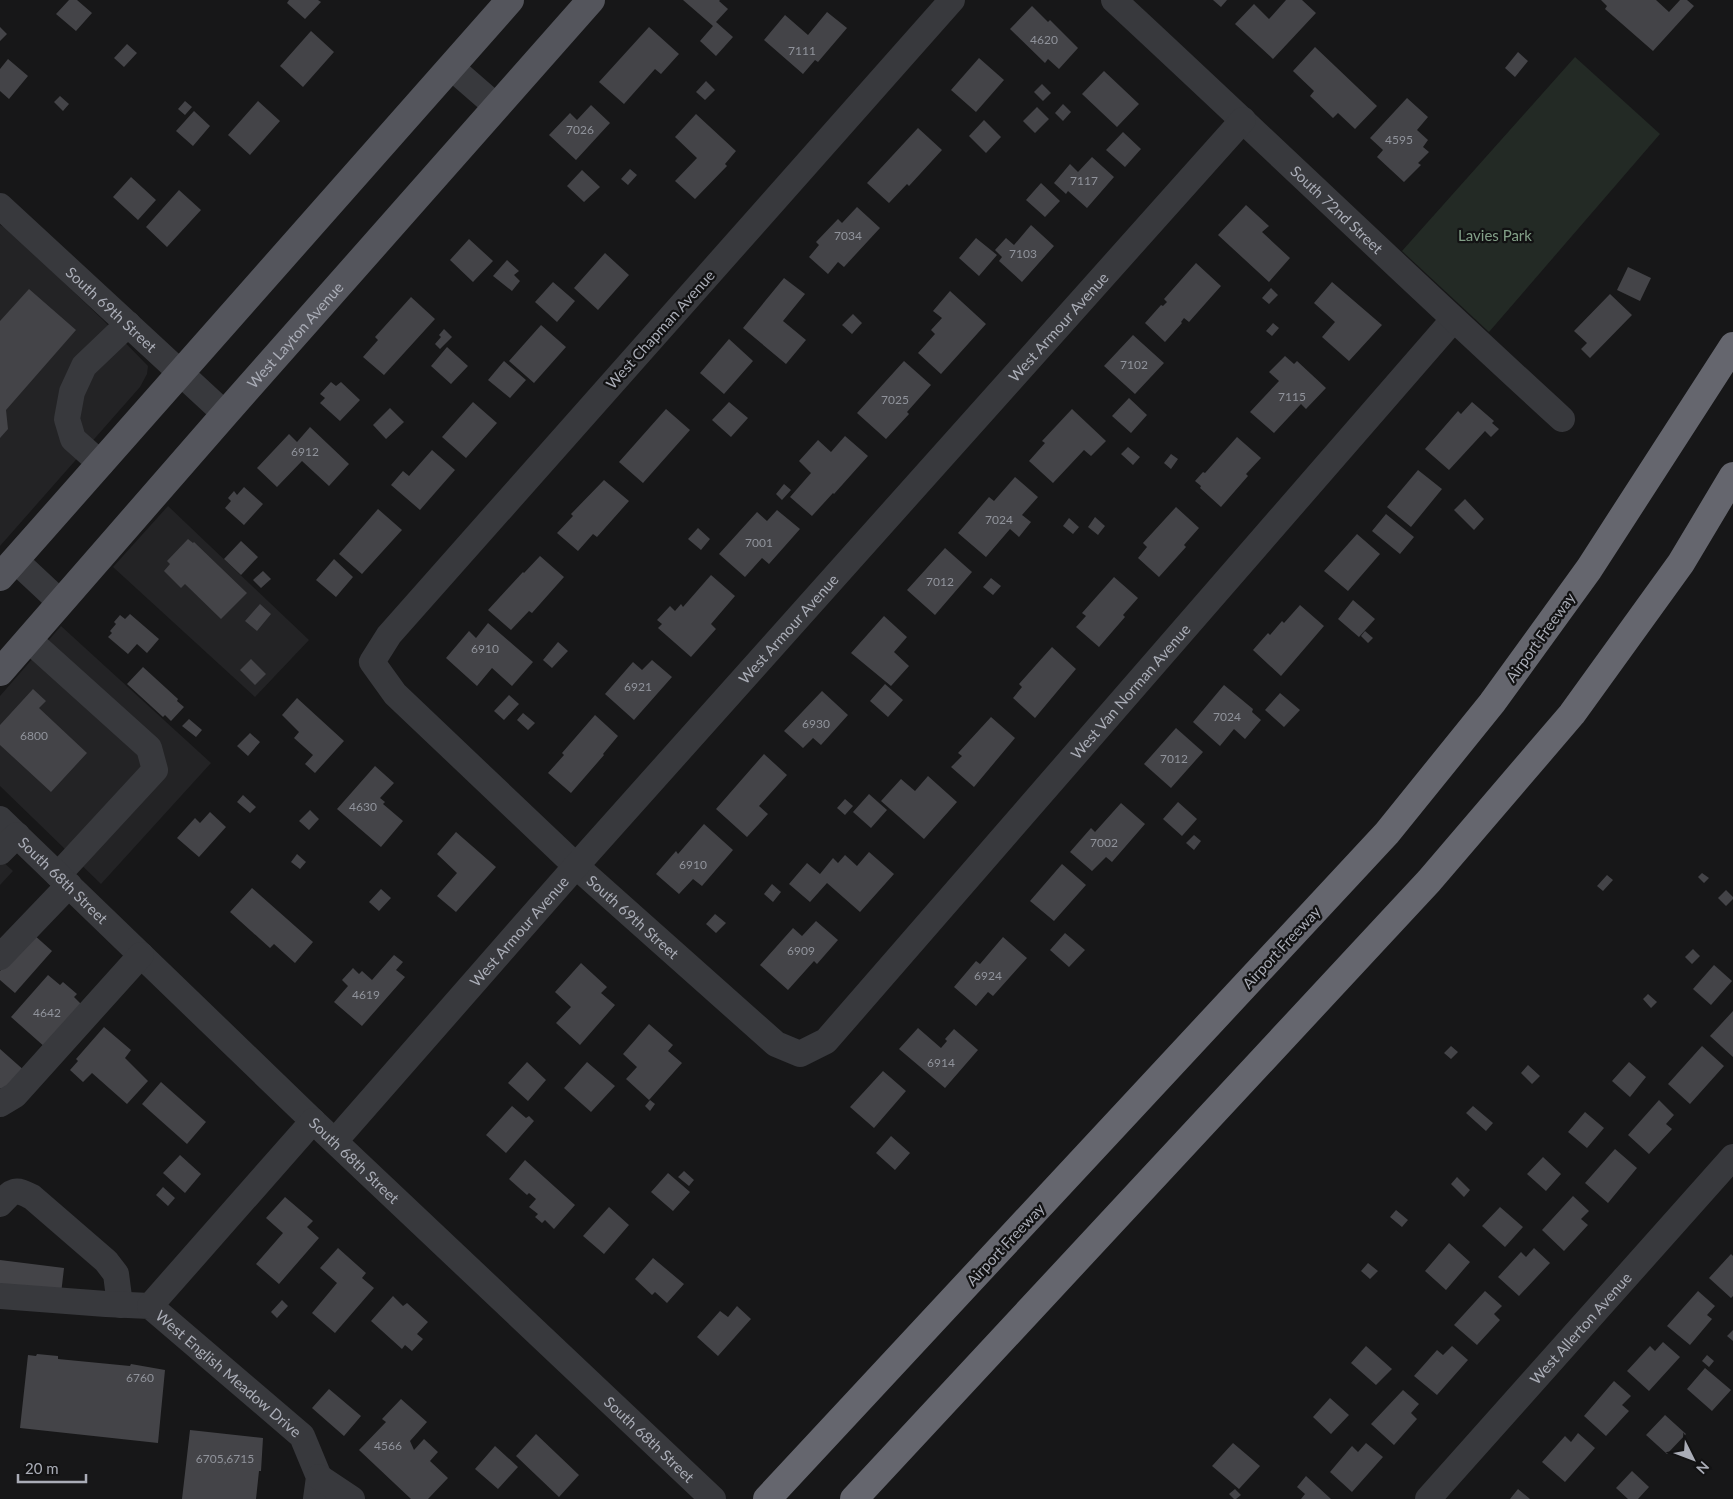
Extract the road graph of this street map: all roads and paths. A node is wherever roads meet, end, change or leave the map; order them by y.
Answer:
1 (510, 0) edge
2 (591, 0) edge
3 (952, 0) edge
4 (1114, 0) edge
5 (451, 67) junction
6 (497, 106) junction
7 (1243, 120) junction
8 (0, 206) edge
9 (1453, 320) junction
10 (128, 324) junction
11 (1733, 346) edge
12 (181, 374) junction
13 (224, 414) junction
14 (1562, 419) dead end
15 (101, 464) junction
16 (1733, 476) edge
17 (6, 566) edge
18 (60, 602) junction
19 (28, 639) junction
20 (372, 662) joint
21 (0, 672) edge
22 (6, 835) edge
23 (576, 866) junction
24 (63, 880) junction
25 (141, 955) junction
26 (0, 957) edge
27 (800, 1054) joint
28 (0, 1104) edge
29 (313, 1121) junction
30 (335, 1141) junction
31 (1733, 1157) edge
32 (0, 1204) edge
33 (0, 1296) edge
34 (120, 1305) junction
35 (150, 1306) junction
36 (317, 1488) edge
37 (352, 1499) edge
38 (713, 1499) edge
39 (767, 1499) edge
40 (854, 1499) edge
41 (1428, 1499) edge

1 - 5 main road
2 - 6 main road, West Layton Avenue
3 - 20 street, West Chapman Avenue
4 - 7 street, South 72nd Street
5 - 6 street
5 - 12 main road
6 - 13 main road, West Layton Avenue
7 - 9 street, South 72nd Street
7 - 23 street, West Armour Avenue
8 - 10 street, South 69th Street
9 - 14 street, South 72nd Street
9 - 27 street, West Van Norman Avenue
10 - 12 street, South 69th Street
10 - 15 street
11 - 39 highway, Airport Freeway
12 - 13 street, South 69th Street
12 - 15 main road
13 - 18 main road, West Layton Avenue
15 - 17 main road
16 - 40 highway
17 - 18 street
18 - 19 main road, West Layton Avenue
19 - 21 main road, West Layton Avenue
19 - 24 street
20 - 23 street, South 69th Street
22 - 24 street, South 68th Street
23 - 27 street, South 69th Street
23 - 30 street, West Armour Avenue
24 - 25 street, South 68th Street
24 - 26 street
25 - 28 street
25 - 29 street, South 68th Street
29 - 30 street, South 68th Street
29 - 35 street
30 - 38 street, South 68th Street
31 - 41 street, West Allerton Avenue
32 - 34 street
33 - 34 street, West English Meadow Drive
34 - 35 street, West English Meadow Drive
35 - 36 street, West English Meadow Drive
36 - 37 street

